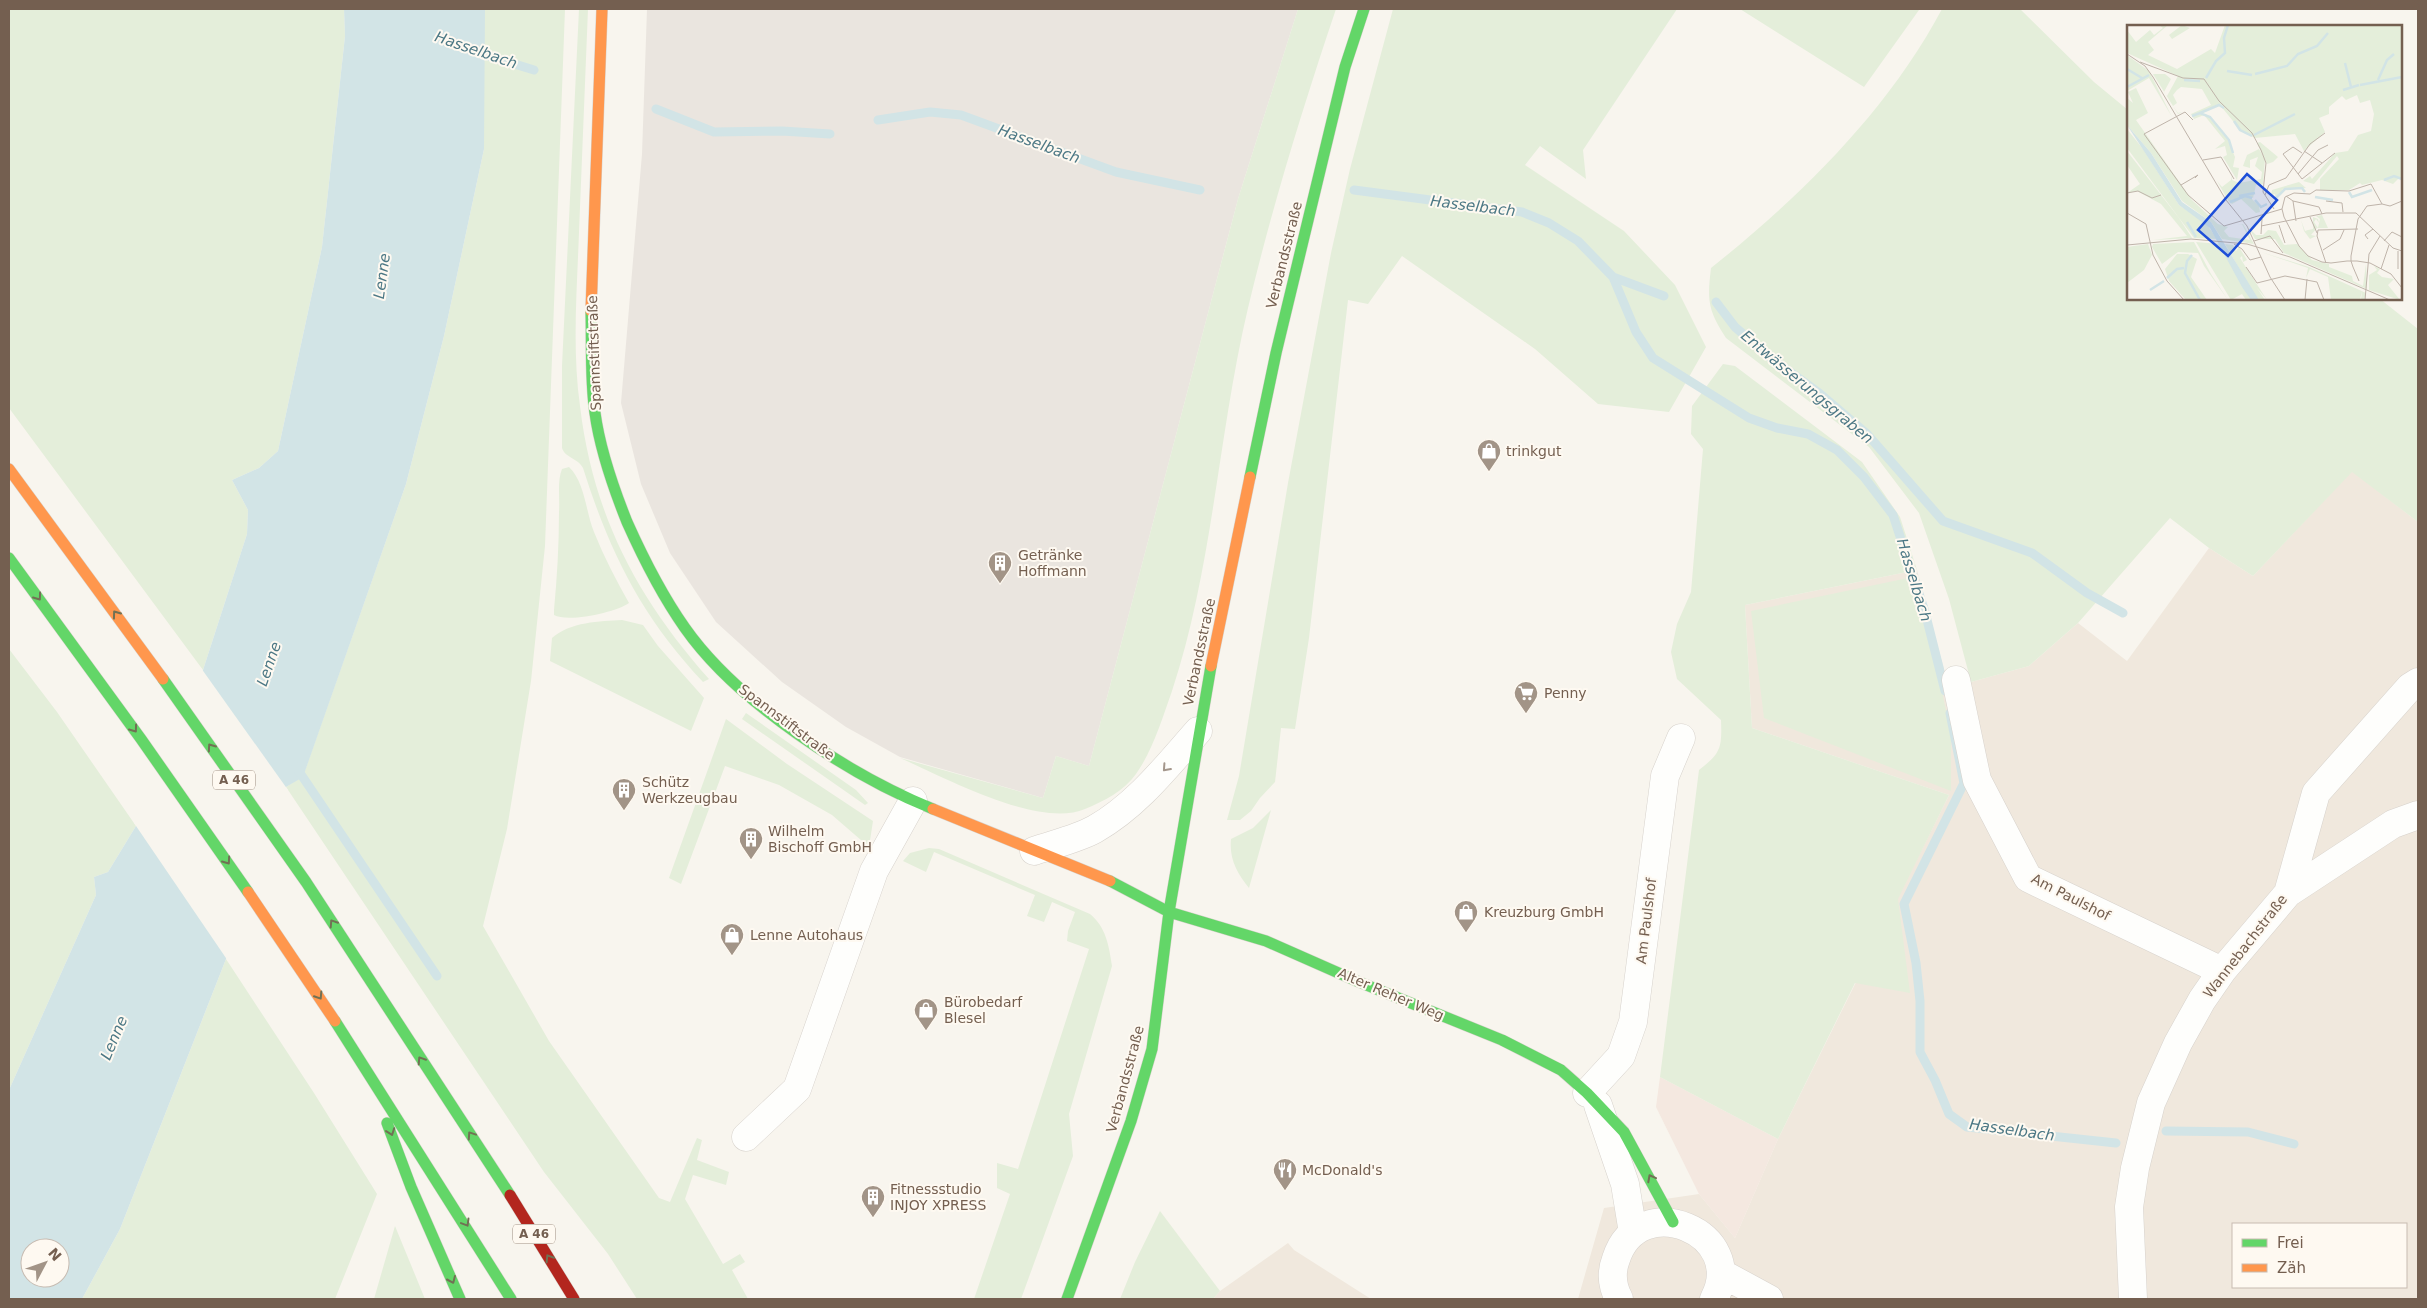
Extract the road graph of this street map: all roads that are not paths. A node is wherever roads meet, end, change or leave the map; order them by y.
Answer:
1 (602, 9) edge
2 (1364, 9) edge
3 (9, 469) edge
4 (9, 558) edge
5 (1956, 680) dead end
6 (2418, 682) edge
7 (1198, 731) junction
8 (1681, 738) dead end
9 (913, 801) junction
10 (2418, 815) edge
11 (1034, 851) junction
12 (2288, 893) junction
13 (1169, 912) junction
14 (2222, 971) junction
15 (367, 1070) junction
16 (1593, 1099) junction
17 (746, 1137) dead end
18 (1673, 1222) junction
19 (1633, 1233) junction
20 (1721, 1273) junction
21 (1614, 1297) edge
22 (460, 1299) edge
23 (512, 1299) edge
24 (574, 1299) edge
25 (1067, 1299) edge
26 (1714, 1299) edge
27 (1769, 1299) edge
28 (2133, 1299) edge

1 - 9 main road, Spannstiftstraße
2 - 7 main road, Verbandsstraße
24 -> 3 main road, A 46
4 -> 15 main road
5 - 14 street, Am Paulshof
6 - 12 street, Wannebachstraße
7 -> 11 street
7 - 13 main road, Verbandsstraße
8 - 16 street, Am Paulshof
9 - 11 main road, Spannstiftstraße
9 - 17 street
10 - 12 street
11 - 13 main road, Spannstiftstraße
12 - 14 street, Wannebachstraße
13 - 16 main road, Alter Reher Weg
13 - 25 main road, Verbandsstraße
14 - 28 street, Wannebachstraße
15 -> 22 main road
15 -> 23 main road
18 -> 16 main road, Alter Reher Weg
16 - 19 street, Alter Reher Weg
18 - 19 street
18 - 20 street
19 - 21 street
20 - 26 street
20 - 27 street

